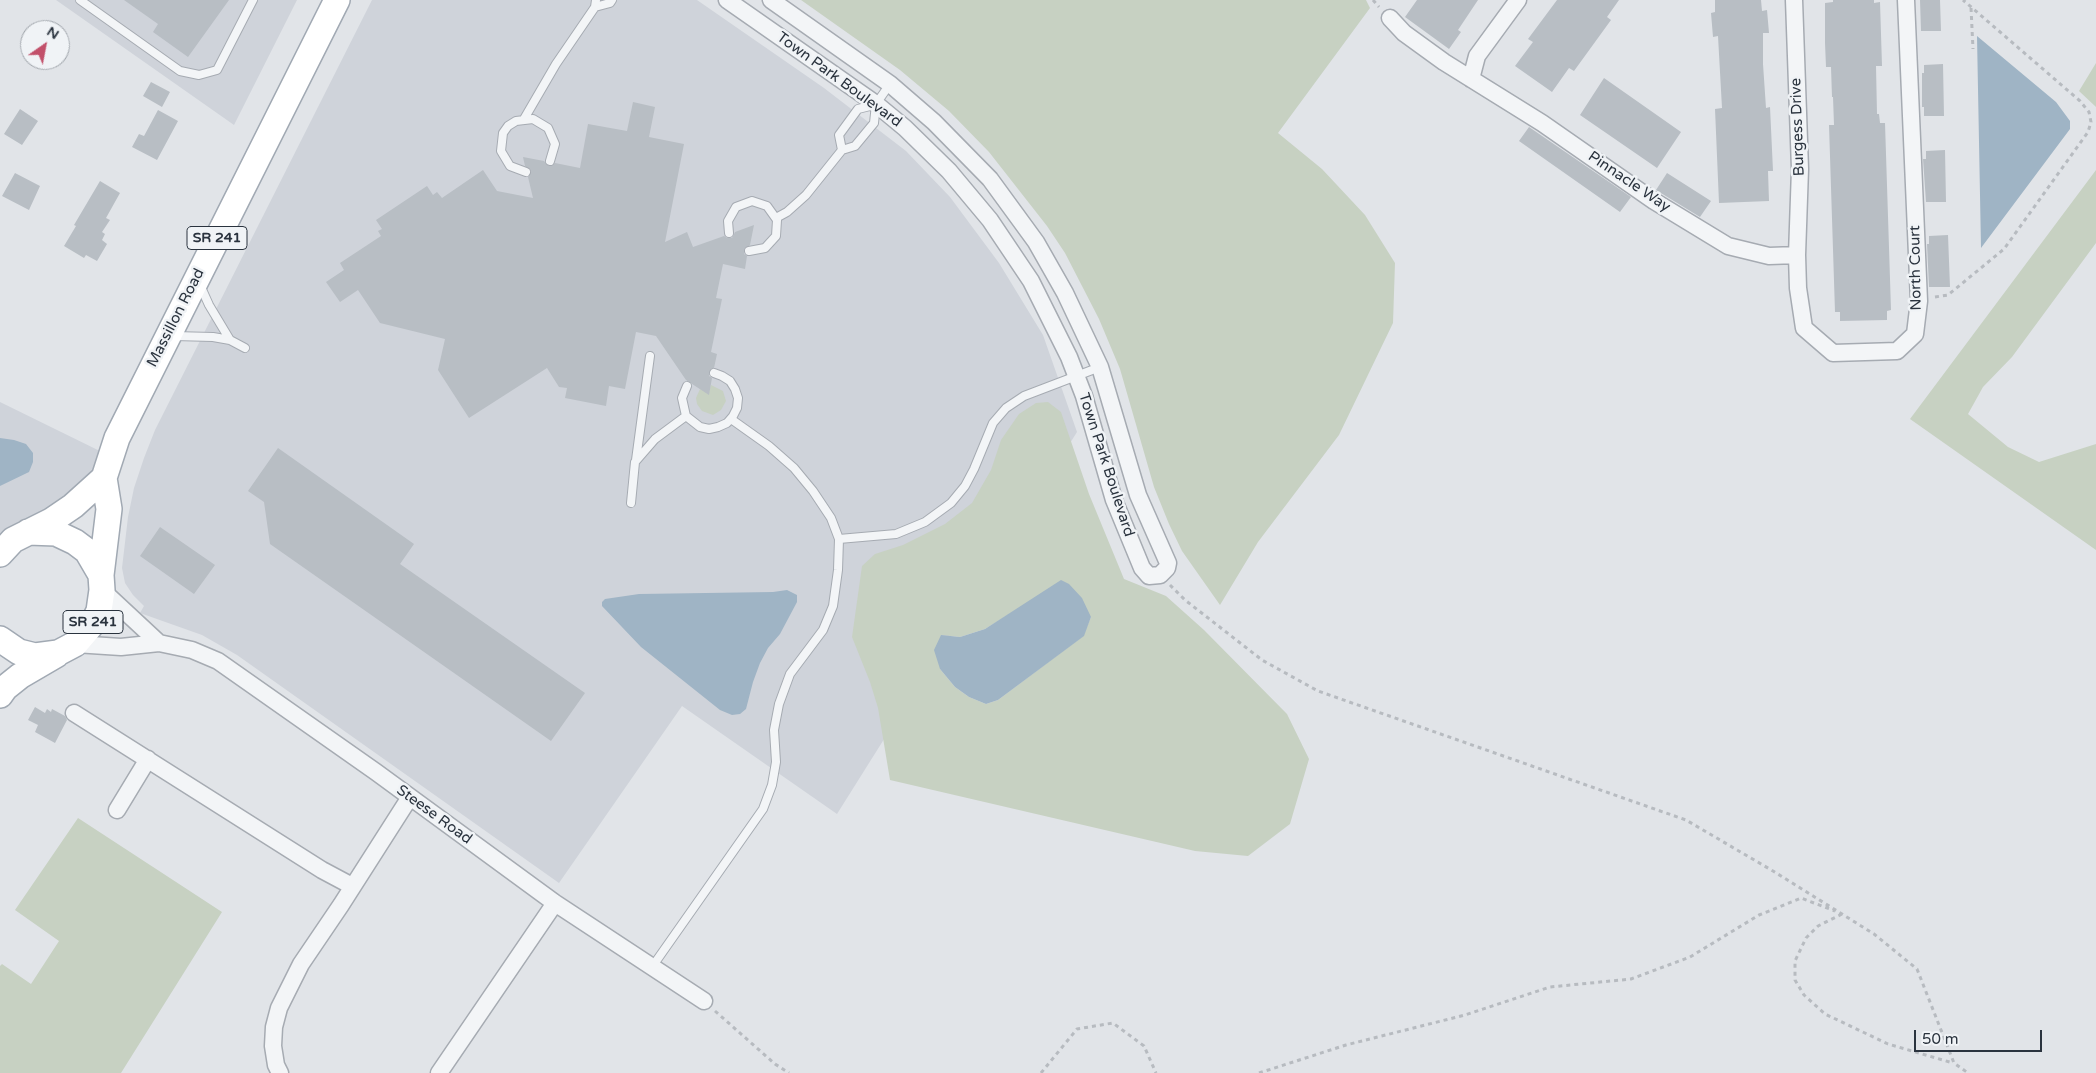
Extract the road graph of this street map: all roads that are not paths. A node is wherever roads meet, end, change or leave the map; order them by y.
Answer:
1 (80, 0) edge
2 (253, 0) edge
3 (337, 0) edge
4 (612, 0) edge
5 (727, 0) edge
6 (771, 0) edge
7 (1518, 0) edge
8 (1794, 0) edge
9 (1906, 0) edge
10 (596, 4) edge
11 (1390, 18) dead end
12 (1470, 79) junction
13 (890, 84) junction
14 (876, 104) junction
15 (524, 119) junction
16 (842, 150) junction
17 (550, 161) dead end
18 (526, 172) dead end
19 (776, 218) junction
20 (729, 233) dead end
21 (749, 251) dead end
22 (1797, 255) junction
23 (197, 277) junction
24 (167, 336) junction
25 (230, 340) junction
26 (245, 348) dead end
27 (650, 356) dead end
28 (1100, 368) junction
29 (714, 373) dead end
30 (1077, 376) junction
31 (687, 386) dead end
32 (686, 416) junction
33 (731, 419) junction
34 (635, 462) junction
35 (104, 478) junction
36 (631, 502) dead end
37 (28, 532) junction
38 (839, 539) junction
39 (0, 554) edge
40 (102, 582) junction
41 (0, 639) edge
42 (159, 643) junction
43 (66, 649) junction
44 (0, 695) edge
45 (74, 713) dead end
46 (148, 759) junction
47 (410, 797) junction
48 (117, 810) dead end
49 (352, 886) junction
50 (555, 903) junction
51 (652, 967) junction
52 (704, 1001) road end
53 (280, 1073) edge
54 (439, 1073) edge

1 - 2 lane
3 - 23 main road, Massillon Road / SR 241
4 - 10 lane
5 - 14 street, Town Park Boulevard
6 - 13 street, Town Park Boulevard
7 - 12 street
8 - 22 street, Burgess Drive
9 - 22 street, North Court
10 - 15 lane
11 - 12 street, Pinnacle Way
12 - 22 street, Pinnacle Way
13 - 14 lane
13 - 28 street, Town Park Boulevard
14 - 16 lane
14 - 16 lane
14 - 30 street, Town Park Boulevard
15 - 17 lane
15 - 18 lane
16 - 19 lane
19 - 20 lane
19 - 21 lane
23 - 24 main road, Massillon Road / SR 241
23 - 25 lane
24 - 25 lane
24 - 35 main road, Massillon Road / SR 241
25 - 26 lane
27 - 34 lane
28 - 30 lane
28 - 30 street, Town Park Boulevard
29 - 33 lane
30 - 38 lane
31 - 32 lane
32 - 33 lane
32 - 34 lane
33 - 38 lane
34 - 36 lane
35 - 37 main road, Massillon Road / SR 241
35 - 40 main road, Massillon Road / SR 241
37 - 39 main road, SR 241
37 - 40 main road
38 - 51 lane
40 - 42 street
40 - 43 main road, SR 241
41 - 43 main road
42 - 43 street, Steese Road
42 - 47 street, Steese Road
43 - 44 main road, SR 241
45 - 46 street
46 - 48 street
46 - 49 street
47 - 49 street
47 - 50 street, Steese Road
49 - 53 street
50 - 51 street, Steese Road
50 - 54 street
51 - 52 street, Steese Road

